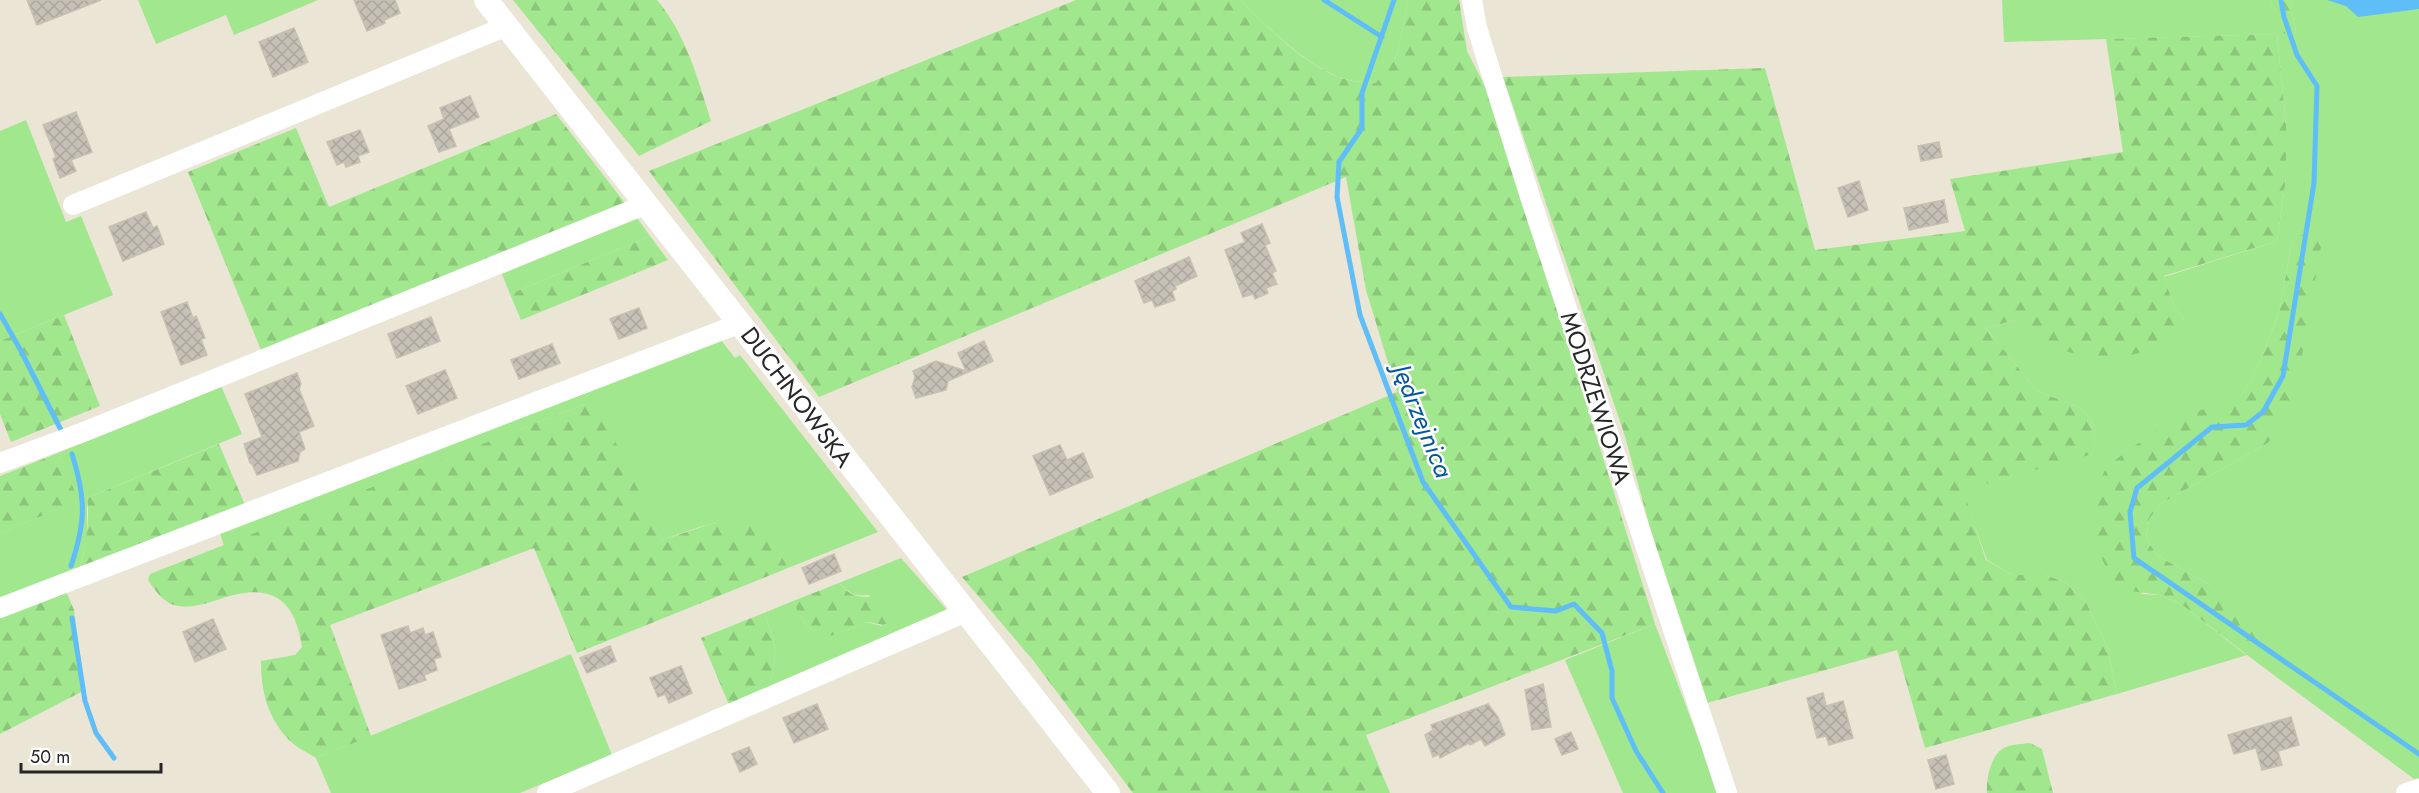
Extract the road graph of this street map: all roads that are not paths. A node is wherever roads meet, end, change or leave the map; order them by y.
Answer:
1 (486, 0) edge
2 (1472, 0) edge
3 (507, 26) junction
4 (647, 204) junction
5 (73, 205) dead end
6 (741, 323) junction
7 (0, 463) edge
8 (0, 608) edge
9 (966, 612) junction
10 (2419, 789) edge
11 (547, 793) edge
12 (1108, 793) edge
13 (1727, 793) edge
14 (2406, 793) edge

1 - 3 street, DUCHNOWSKA
2 - 13 street, MODRZEWIOWA
3 - 4 street, DUCHNOWSKA
3 - 5 street
4 - 6 street, DUCHNOWSKA
4 - 7 street
6 - 8 street
6 - 9 street, DUCHNOWSKA
9 - 11 street
9 - 12 street, DUCHNOWSKA
10 - 14 street

